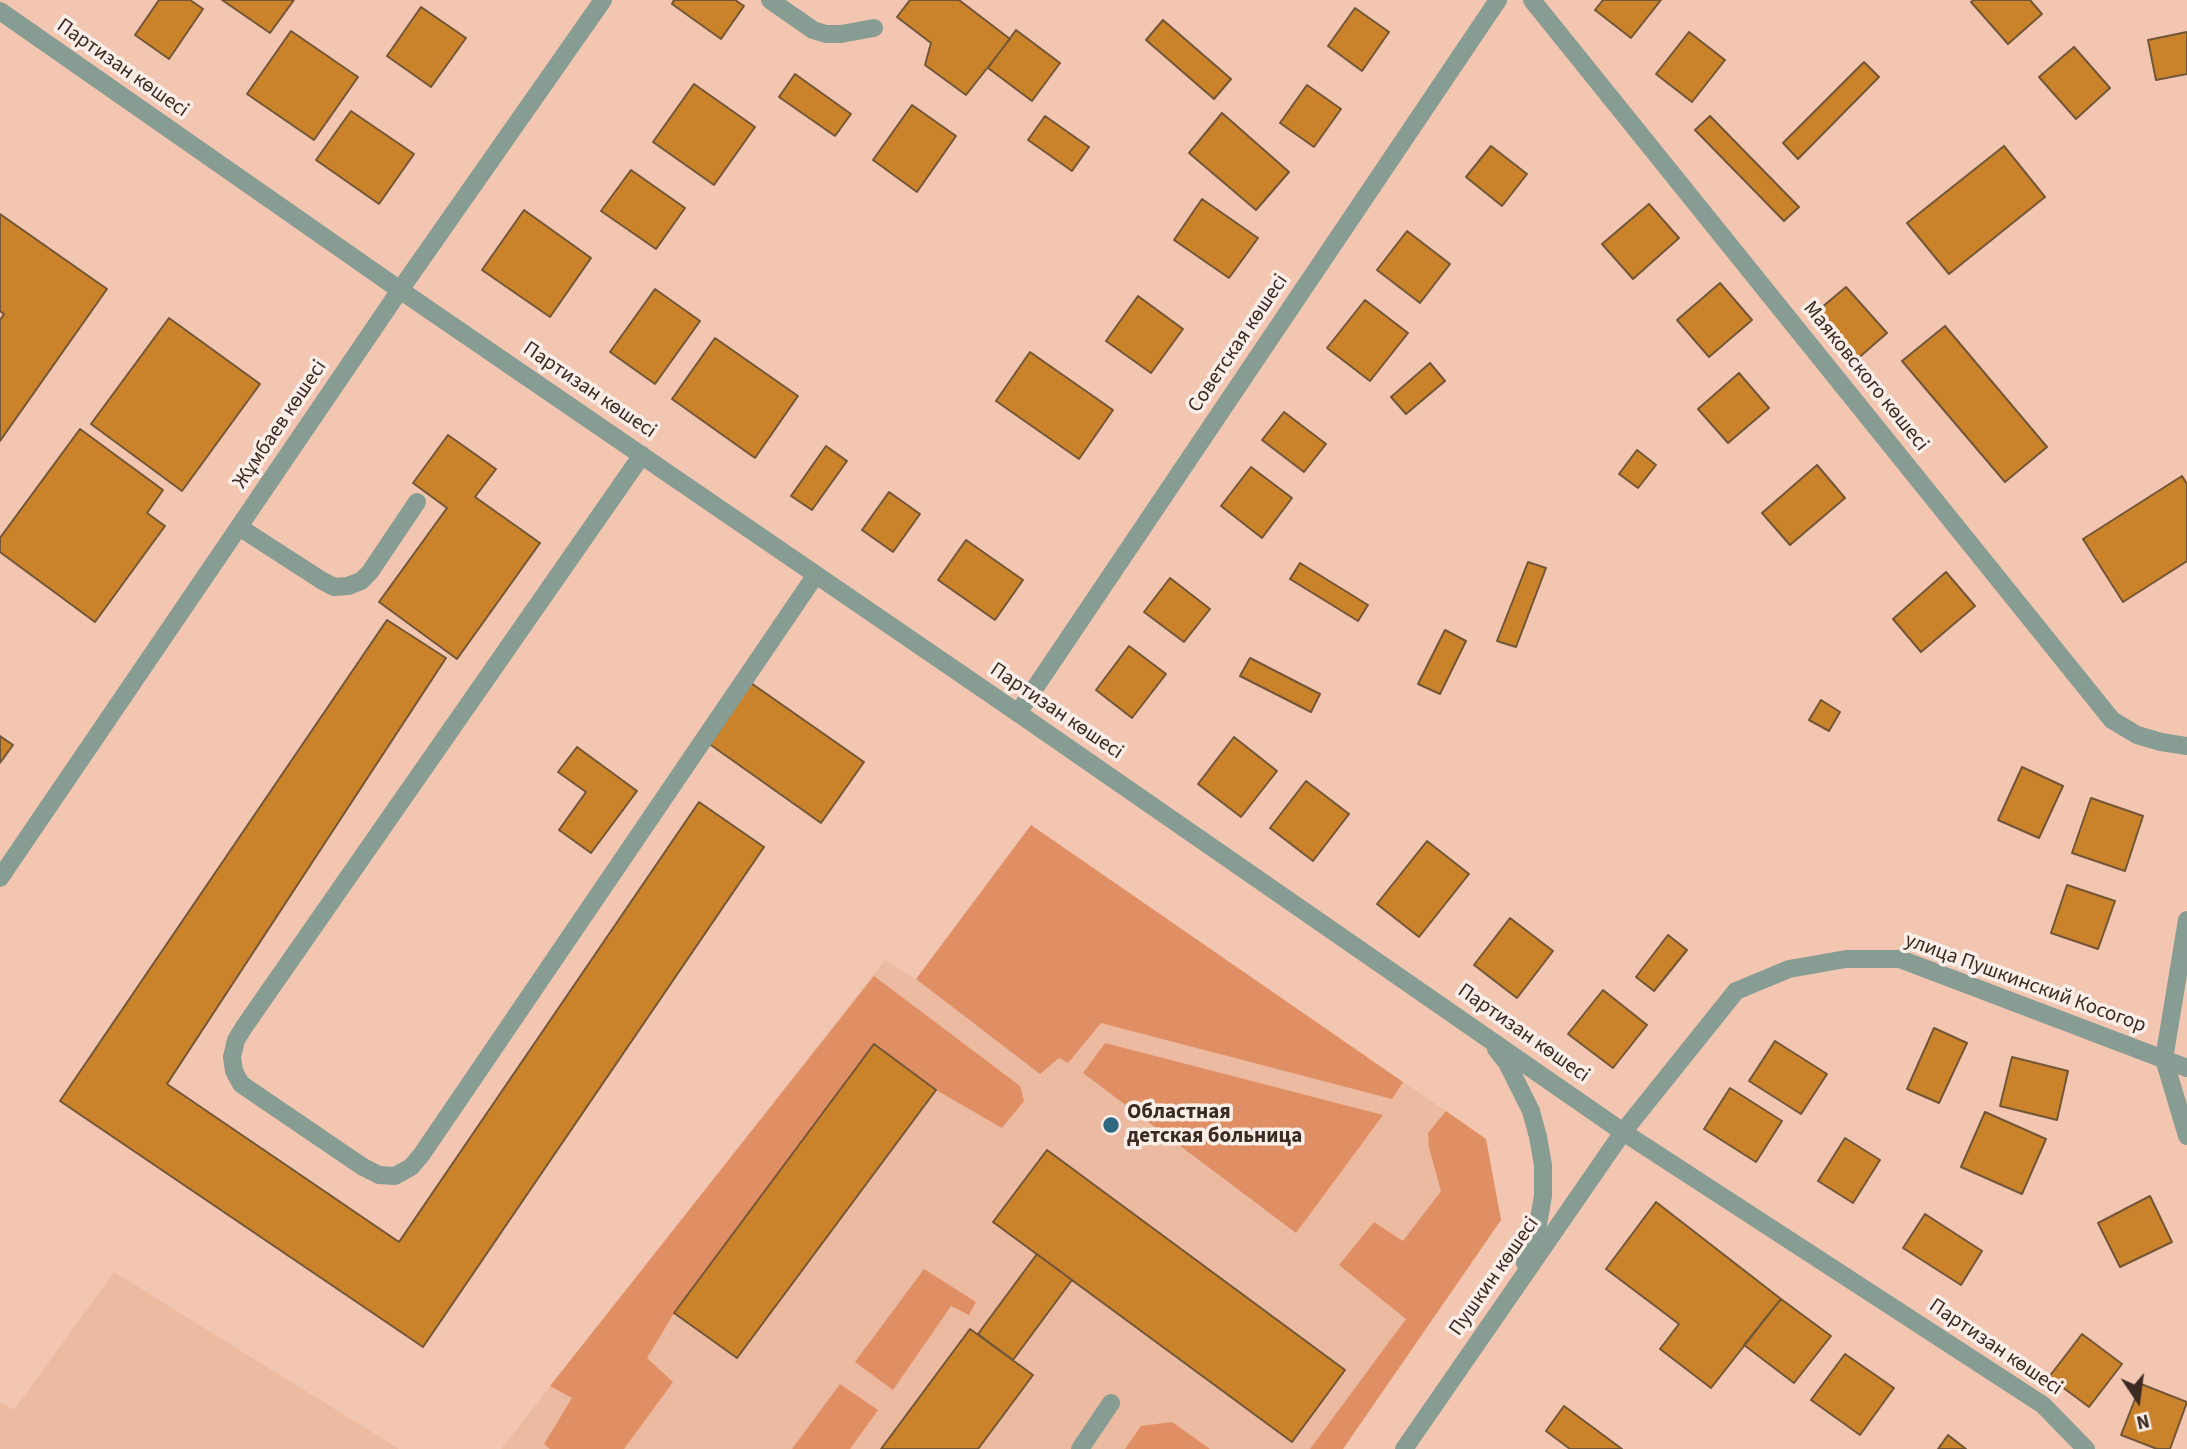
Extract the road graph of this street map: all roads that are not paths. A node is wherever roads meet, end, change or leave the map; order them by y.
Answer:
1 (603, 0) edge
2 (770, 0) edge
3 (1498, 0) edge
4 (1532, 0) edge
5 (0, 11) edge
6 (874, 29) dead end
7 (400, 290) junction
8 (642, 455) junction
9 (417, 502) dead end
10 (239, 527) junction
11 (815, 576) junction
12 (1018, 713) junction
13 (2187, 746) edge
14 (0, 878) edge
15 (2187, 920) edge
16 (1485, 1036) junction
17 (2164, 1059) junction
18 (2187, 1068) edge
19 (1623, 1132) junction
20 (2187, 1136) edge
21 (1515, 1288) junction
22 (1111, 1403) dead end
23 (1080, 1449) edge
24 (1404, 1449) edge
25 (2086, 1449) edge

1 - 7 street, Жұмбаев көшесі
2 - 6 street
3 - 12 street, Советская көшесі
4 - 13 street, Маяковского көшесі
5 - 7 street, Партизан көшесі
7 - 8 street, Партизан көшесі
7 - 10 street, Жұмбаев көшесі
8 - 11 street, Партизан көшесі
8 - 11 street
9 - 10 street
10 - 14 street, Жұмбаев көшесі
11 - 12 street, Партизан көшесі
12 - 16 street, Партизан көшесі
15 - 17 street
16 - 19 street, Партизан көшесі
16 - 21 street
17 - 18 street, улица Пушкинский Косогор
17 - 19 street, улица Пушкинский Косогор
17 - 20 street
19 - 21 street, Пушкин көшесі
19 - 25 street, Партизан көшесі
21 - 24 street, Пушкин көшесі
22 - 23 street

